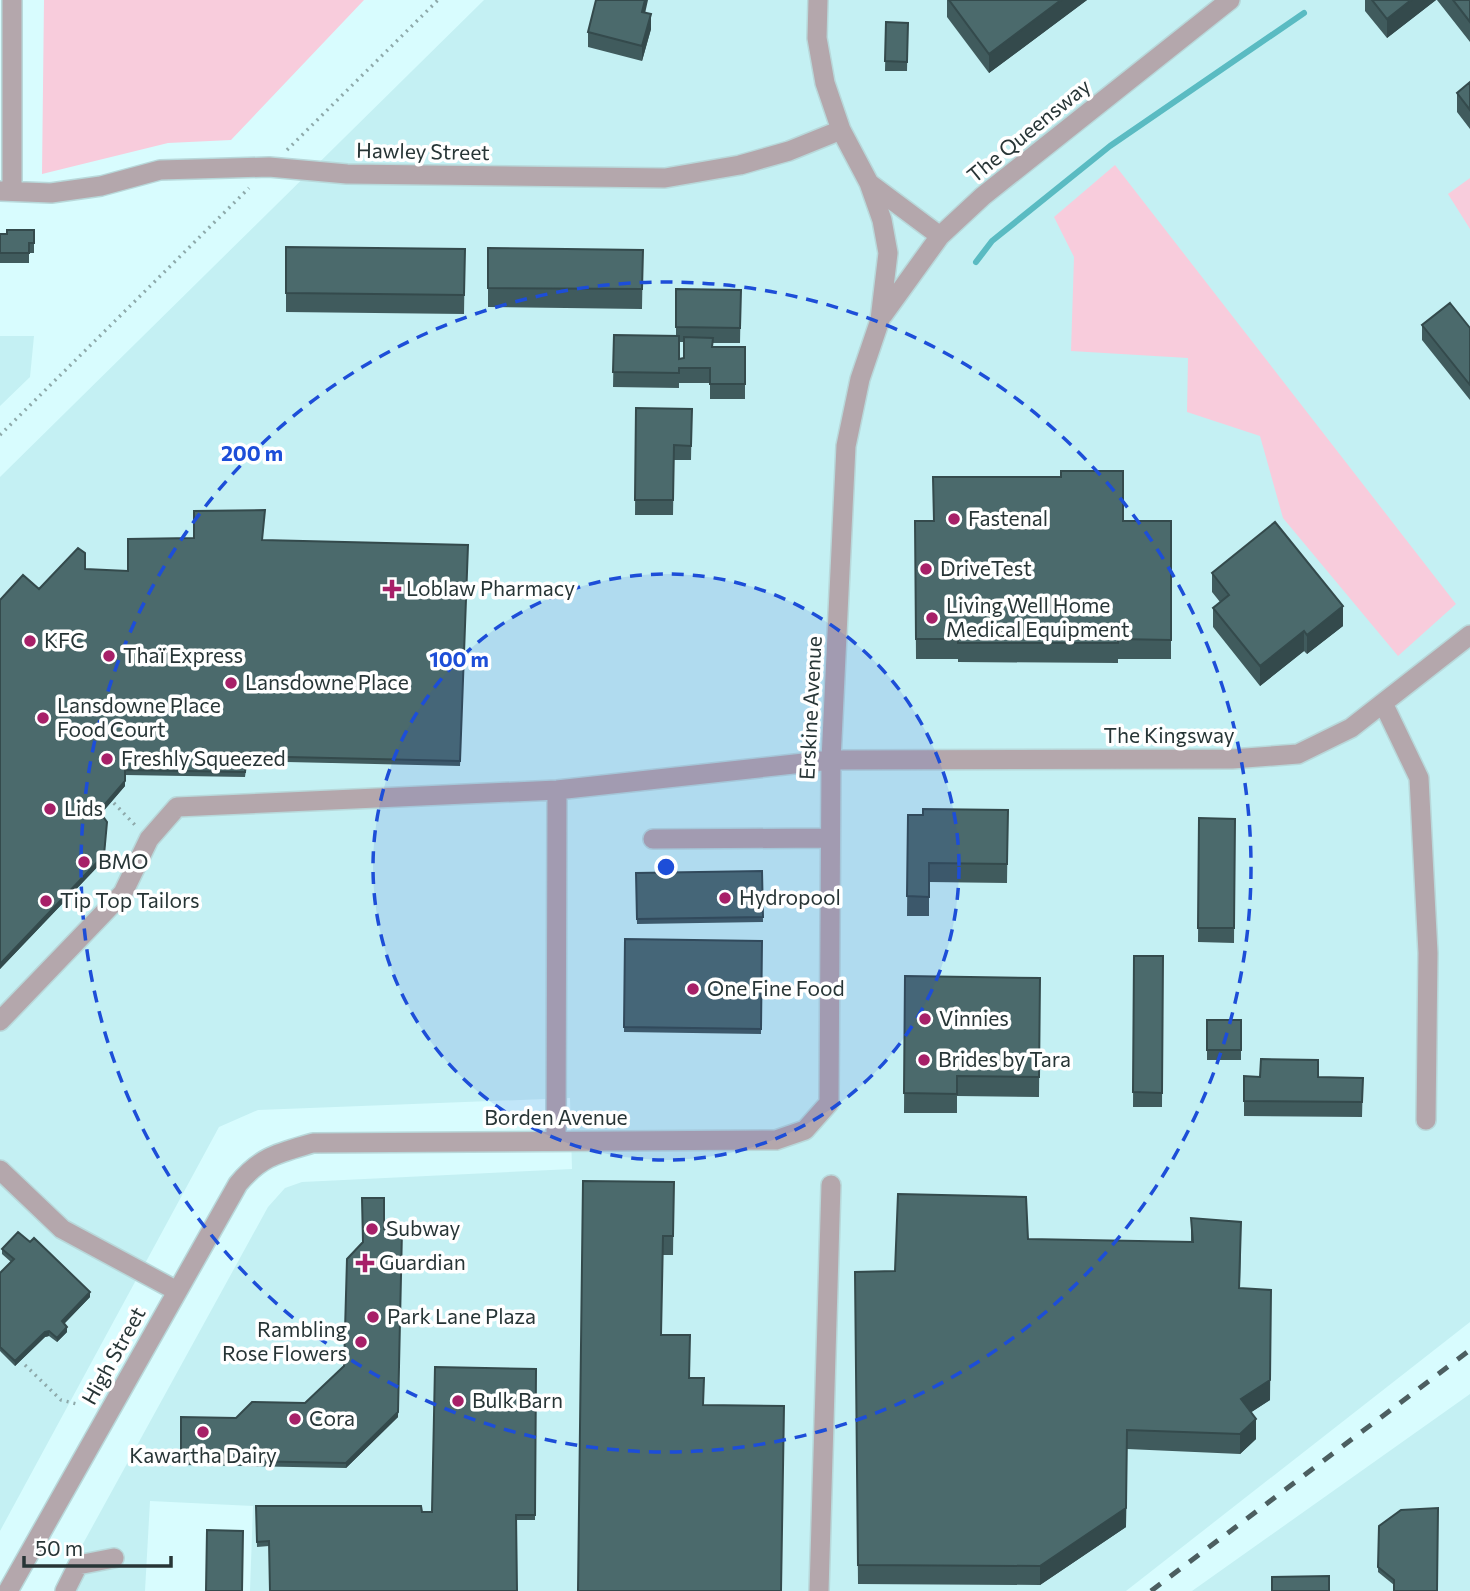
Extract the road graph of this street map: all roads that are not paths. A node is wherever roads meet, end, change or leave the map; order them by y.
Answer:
1 (12, 0) edge
2 (818, 0) edge
3 (1230, 0) edge
4 (841, 130) junction
5 (869, 183) junction
6 (6, 191) edge
7 (940, 236) junction
8 (880, 320) junction
9 (1470, 635) edge
10 (1384, 705) junction
11 (831, 760) junction
12 (557, 790) junction
13 (830, 838) junction
14 (653, 839) dead end
15 (0, 1021) edge
16 (828, 1103) joint
17 (1426, 1120) dead end
18 (556, 1141) junction
19 (272, 1155) joint
20 (0, 1170) edge
21 (831, 1185) dead end
22 (177, 1291) junction
23 (114, 1558) dead end
24 (8, 1591) edge
25 (65, 1591) edge
26 (819, 1591) edge

1 - 6 street
2 - 4 street
3 - 7 street, The Queensway
4 - 5 street
4 - 6 street, Hawley Street
5 - 7 street
5 - 8 street
7 - 8 street, The Queensway
8 - 11 street, Erskine Avenue
9 - 10 street, The Kingsway
10 - 11 street, The Kingsway
10 - 17 street
11 - 12 street, The Kingsway
11 - 13 street, Erskine Avenue
12 - 15 street, The Kingsway
12 - 18 street
13 - 14 street
13 - 16 street, Erskine Avenue
16 - 18 street, Borden Avenue
18 - 19 street, Borden Avenue
19 - 22 street, High Street
20 - 22 street
21 - 26 street
22 - 24 street, High Street
23 - 25 street

